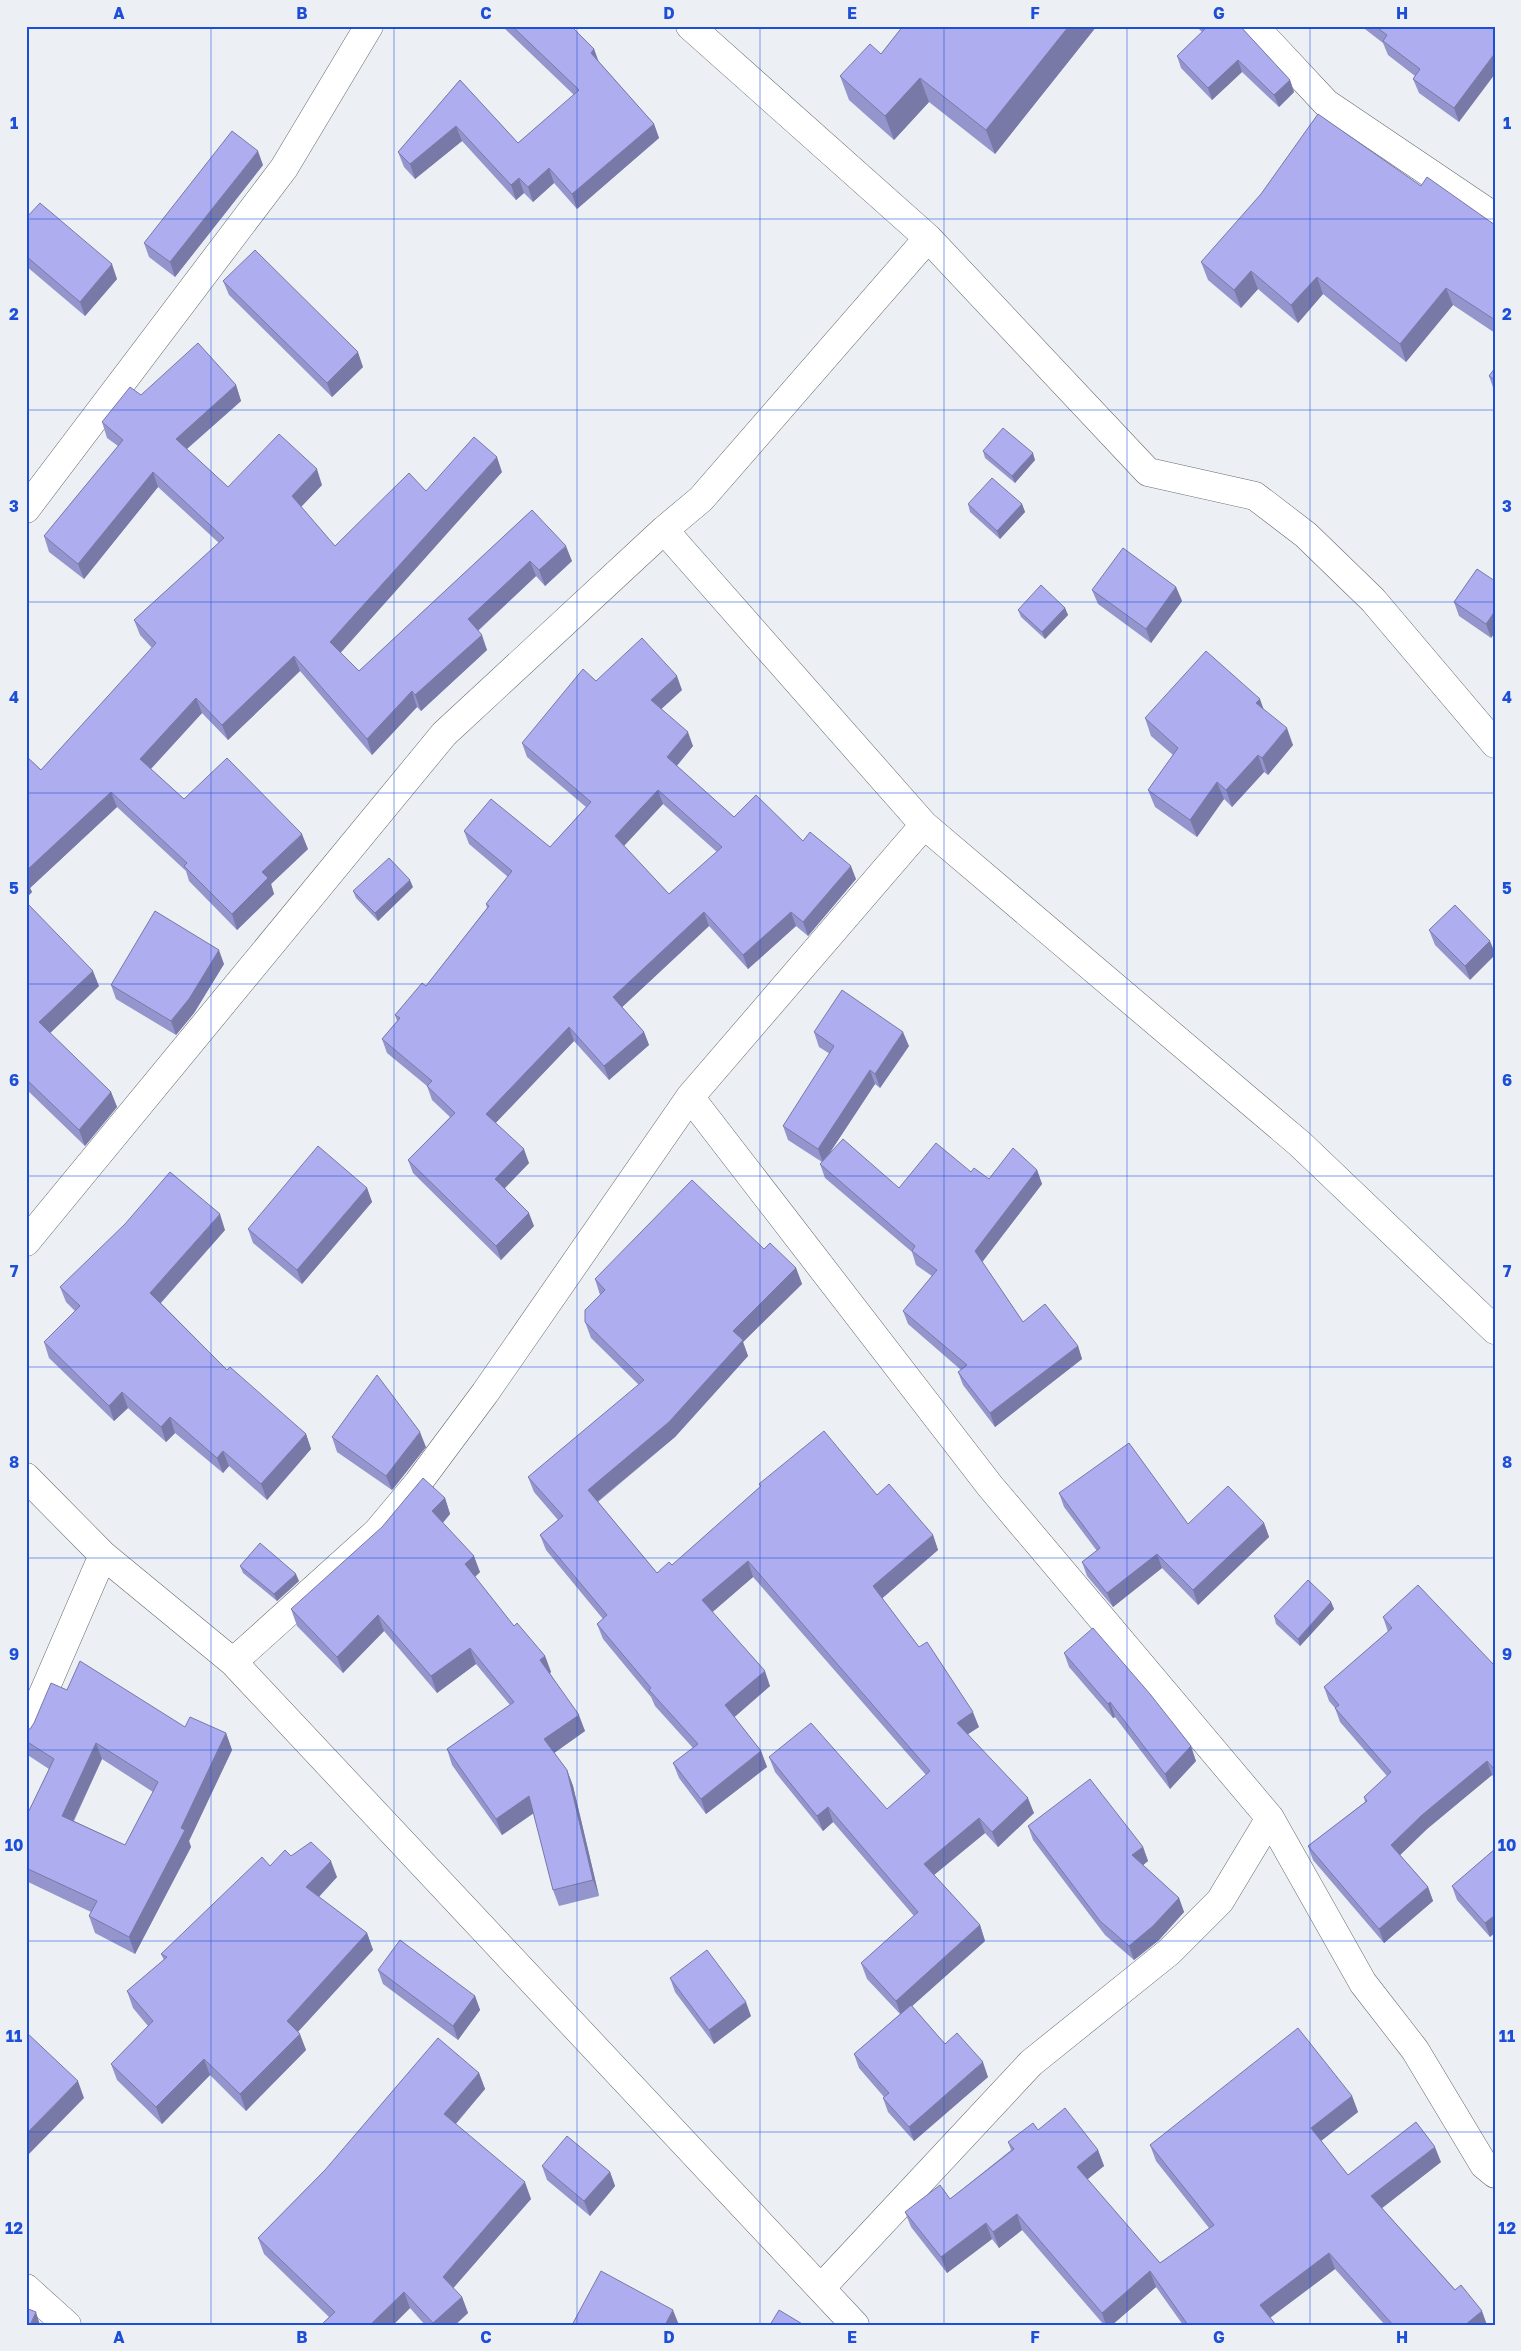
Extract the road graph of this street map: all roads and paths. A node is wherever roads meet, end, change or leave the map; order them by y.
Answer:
1 (369, 26) edge
2 (690, 26) edge
3 (1254, 26) edge
4 (1495, 217) edge
5 (928, 238) junction
6 (26, 509) edge
7 (664, 530) junction
8 (1495, 744) edge
9 (924, 825) junction
10 (690, 1097) junction
11 (26, 1242) edge
12 (1495, 1330) edge
13 (26, 1477) edge
14 (103, 1555) junction
15 (233, 1662) junction
16 (26, 1733) edge
17 (1270, 1818) junction
18 (1495, 2174) edge
19 (26, 2288) edge
20 (821, 2288) junction
21 (66, 2325) edge
22 (854, 2325) edge

1 - 6 street
2 - 5 street
3 - 4 street
5 - 7 street
5 - 8 street
7 - 9 street
7 - 11 street
9 - 10 street
9 - 12 street
10 - 15 street
10 - 17 street
13 - 14 street
14 - 15 street
14 - 16 street
15 - 20 street
17 - 18 street
17 - 20 street
19 - 21 street
20 - 22 street

